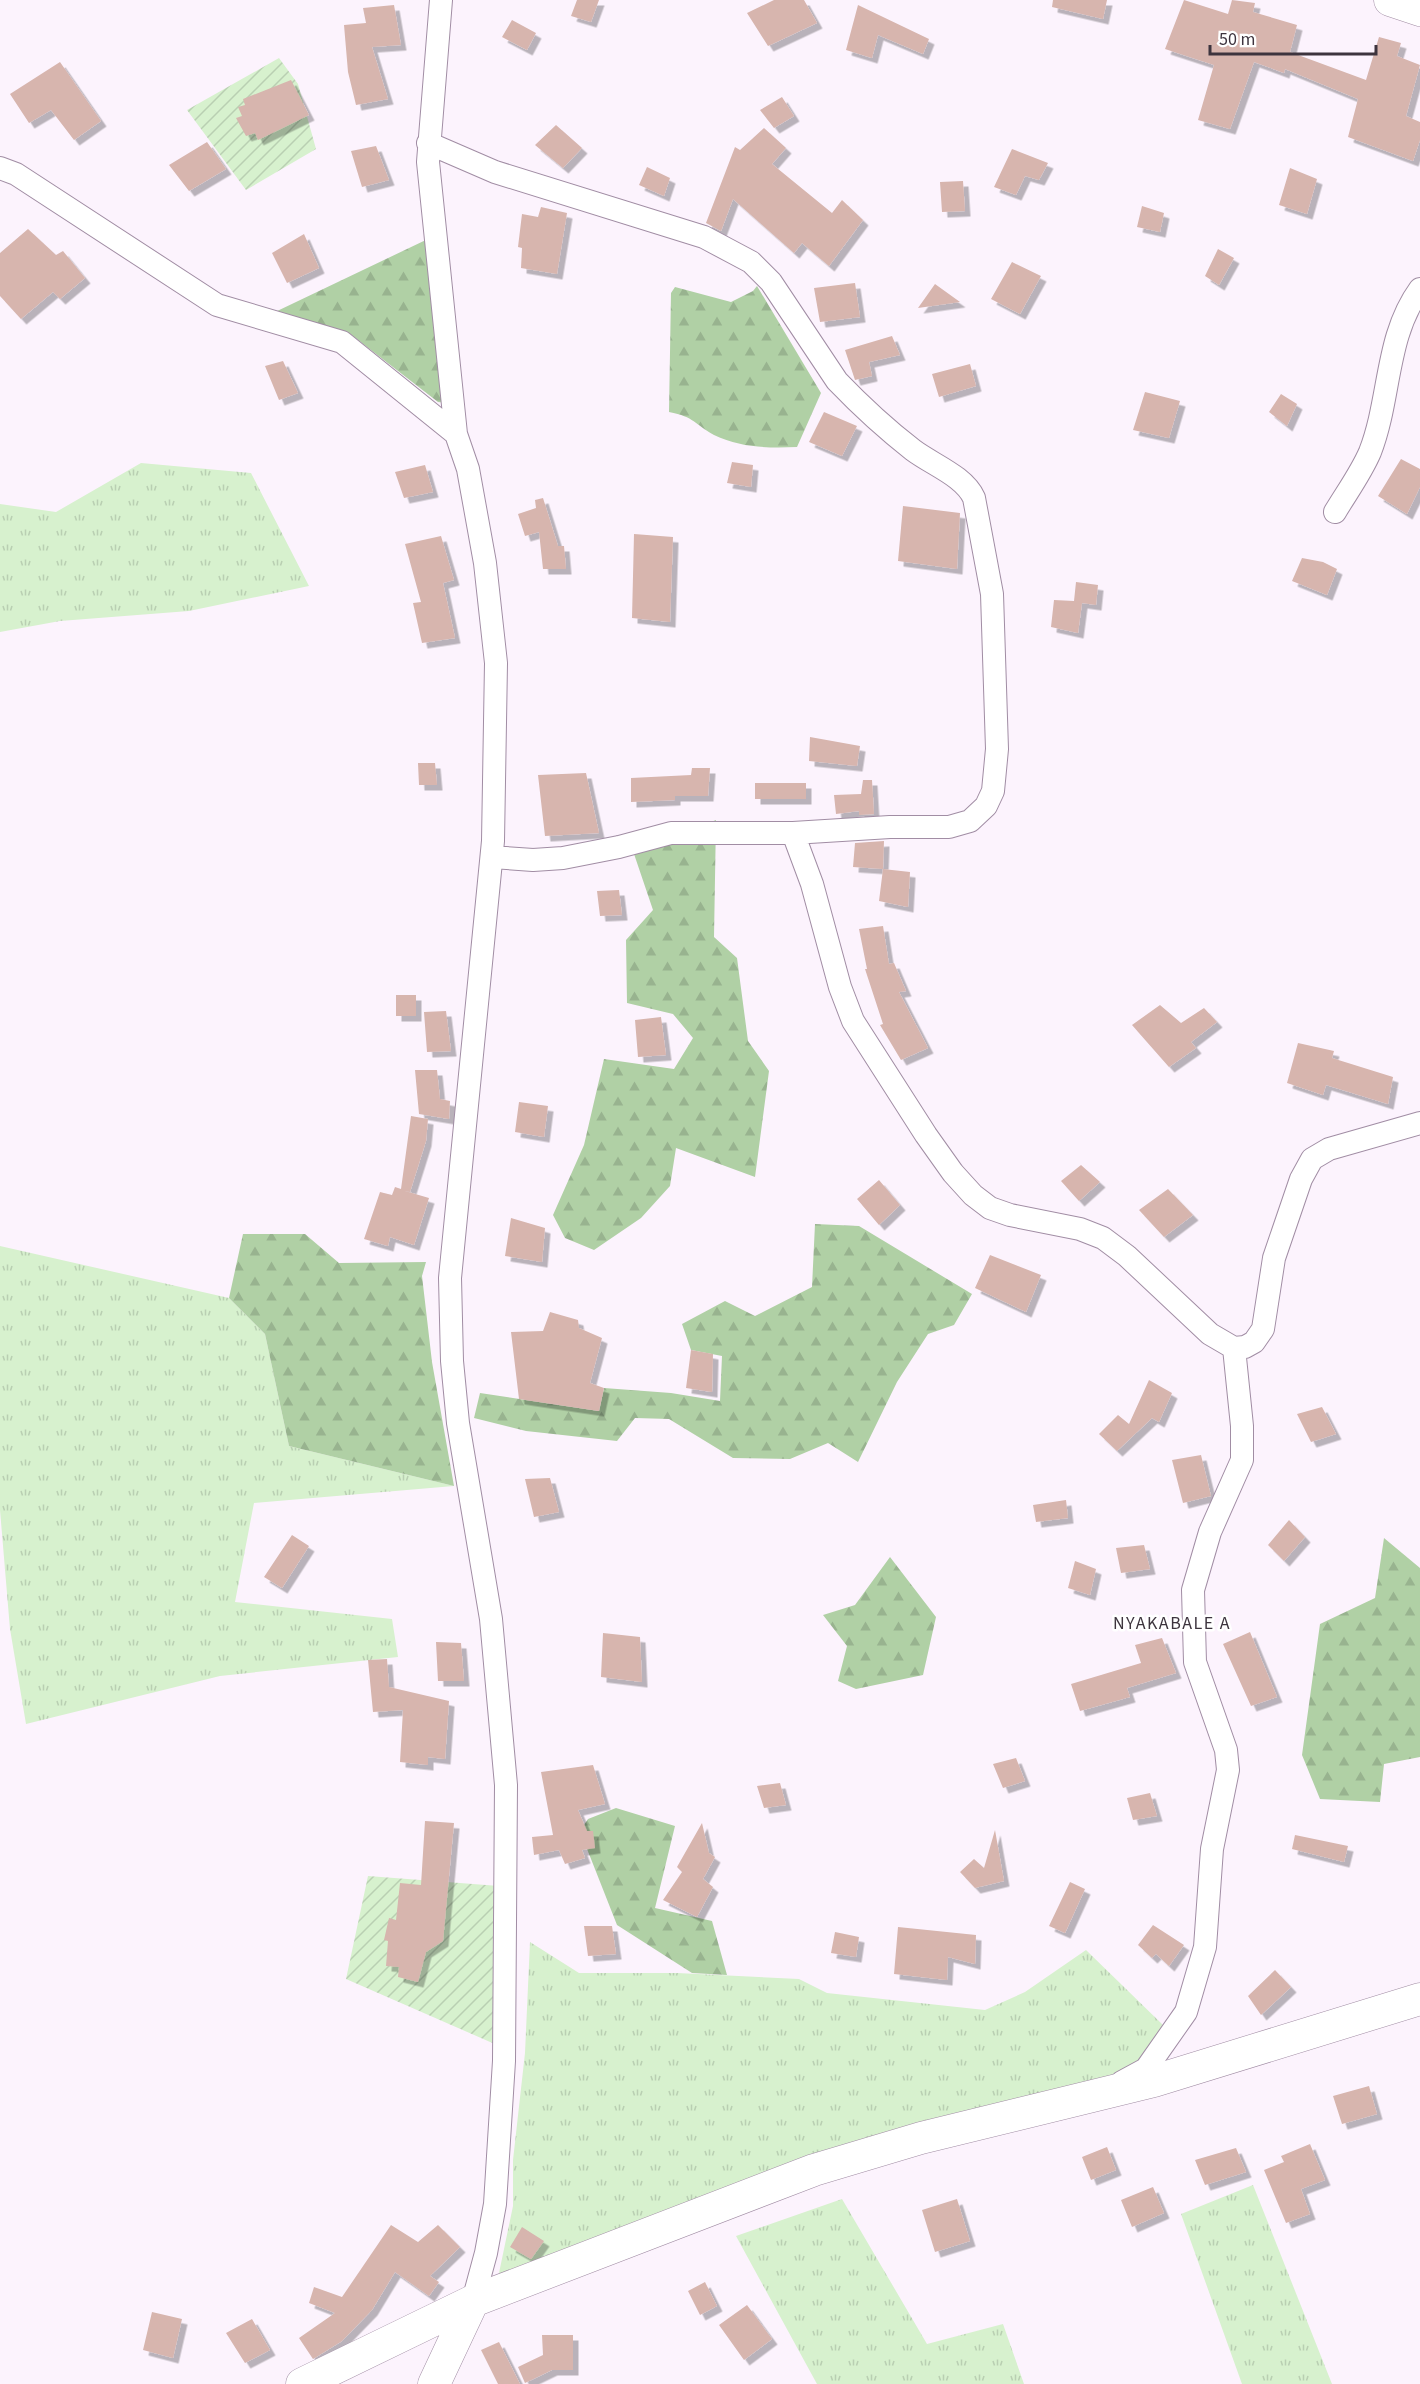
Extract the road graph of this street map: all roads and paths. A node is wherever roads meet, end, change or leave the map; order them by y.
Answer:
1 (441, 0) edge
2 (1390, 0) edge
3 (1420, 10) edge
4 (428, 143) junction
5 (0, 168) edge
6 (1420, 289) edge
7 (456, 434) junction
8 (1335, 512) dead end
9 (793, 833) junction
10 (492, 857) junction
11 (1420, 1123) edge
12 (1234, 1348) junction
13 (1420, 1999) edge
14 (1097, 2096) junction
15 (473, 2301) junction
16 (302, 2384) edge
17 (434, 2384) edge

1 - 4 street
2 - 3 street
4 - 7 street
4 - 9 street
5 - 7 street
6 - 8 street
7 - 10 street
9 - 10 street
9 - 12 street
10 - 15 street
11 - 12 street
12 - 14 street
13 - 14 street
14 - 15 street
15 - 16 street
15 - 17 street

